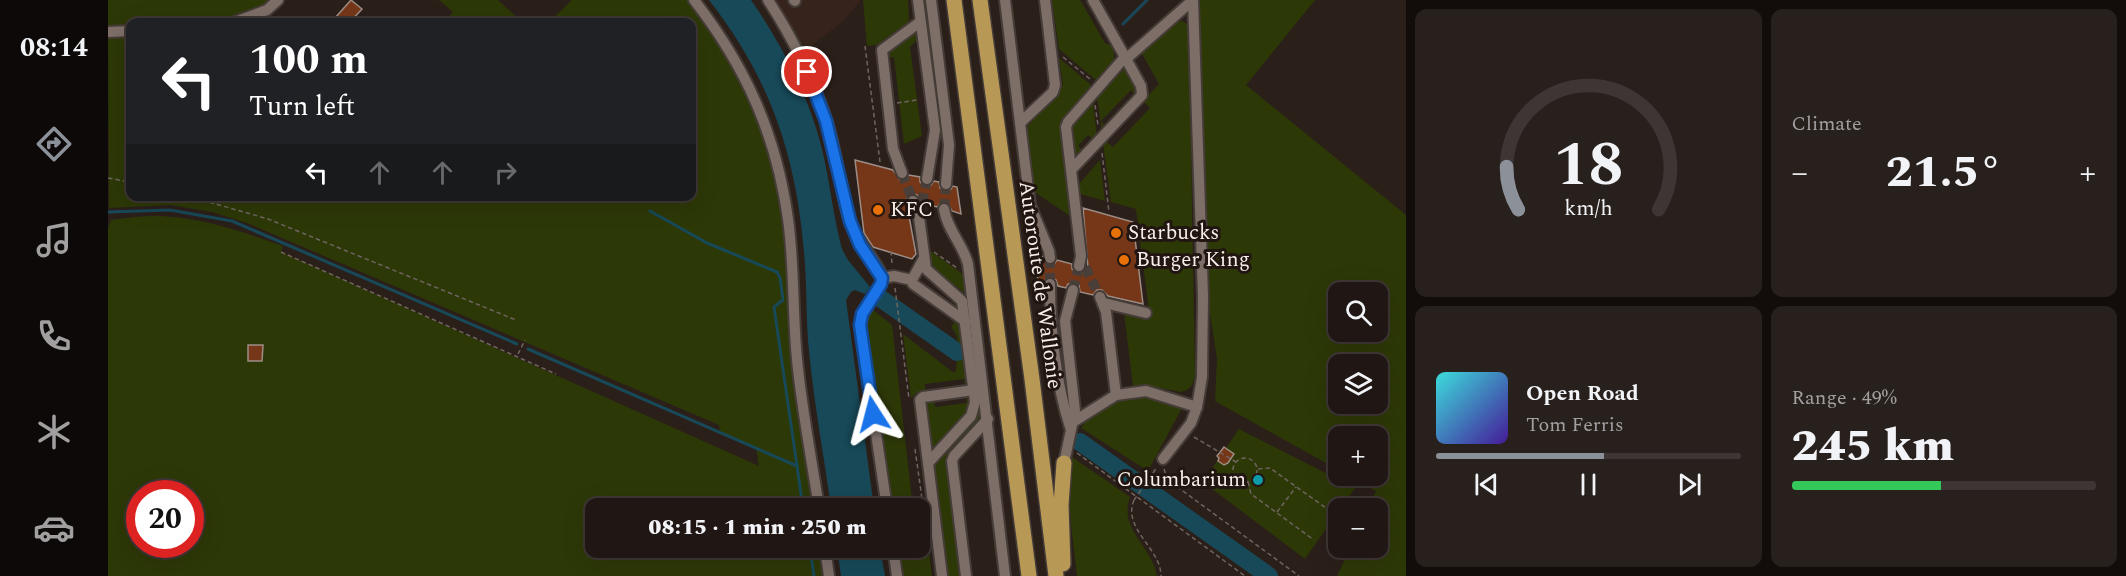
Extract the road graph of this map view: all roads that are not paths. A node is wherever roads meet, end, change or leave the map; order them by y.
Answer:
1 (278, 0) edge
2 (694, 0) edge
3 (768, 0) edge
4 (918, 0) edge
5 (932, 0) edge
6 (954, 0) edge
7 (980, 0) edge
8 (1005, 0) edge
9 (1044, 0) edge
10 (1093, 0) edge
11 (1193, 0) edge
12 (246, 18) edge
13 (920, 22) junction
14 (126, 30) edge
15 (108, 32) edge
16 (1126, 58) junction
17 (1020, 123) junction
18 (1072, 170) junction
19 (902, 173) tunnel mouth
20 (927, 179) tunnel mouth
21 (946, 184) tunnel mouth
22 (917, 202) tunnel mouth
23 (944, 209) tunnel mouth
24 (924, 258) junction
25 (1050, 258) tunnel mouth
26 (1082, 263) tunnel mouth
27 (912, 280) junction
28 (882, 281) junction
29 (1050, 284) tunnel mouth
30 (1073, 290) tunnel mouth
31 (1146, 313) dead end
32 (965, 321) junction
33 (974, 390) junction
34 (1116, 395) junction
35 (1197, 407) junction
36 (988, 419) junction
37 (1072, 425) junction
38 (1163, 459) road end
39 (928, 463) junction
40 (1064, 463) joint
41 (817, 498) edge
42 (886, 498) edge
43 (826, 558) edge
44 (894, 558) edge
45 (829, 576) edge
46 (897, 576) edge
47 (942, 576) edge
48 (966, 576) edge
49 (1005, 576) edge
50 (1029, 576) edge
51 (1056, 576) edge
52 (1062, 576) edge

1 - 12 street
2 - 41 street
3 - 28 street
4 - 13 street
5 - 21 street
6 - 50 highway
7 - 51 highway, Autoroute de Wallonie
8 - 17 street
9 - 17 street
10 - 16 street
11 - 16 street
11 - 35 street
13 - 19 street
13 - 20 street
14 - 15 street
16 - 18 street
16 - 18 street
17 - 25 street
18 - 26 street
22 - 24 street
23 - 36 street
24 - 27 street
24 - 32 street
27 - 28 street
27 - 32 street
28 - 42 street
29 - 37 street
30 - 37 street
31 - 34 street
32 - 33 street
33 - 39 street
33 - 39 street
34 - 35 street
34 - 37 street
35 - 38 street
36 - 48 street
36 - 49 street
37 - 40 street
39 - 47 street
40 - 52 highway
43 - 45 street
44 - 46 street

